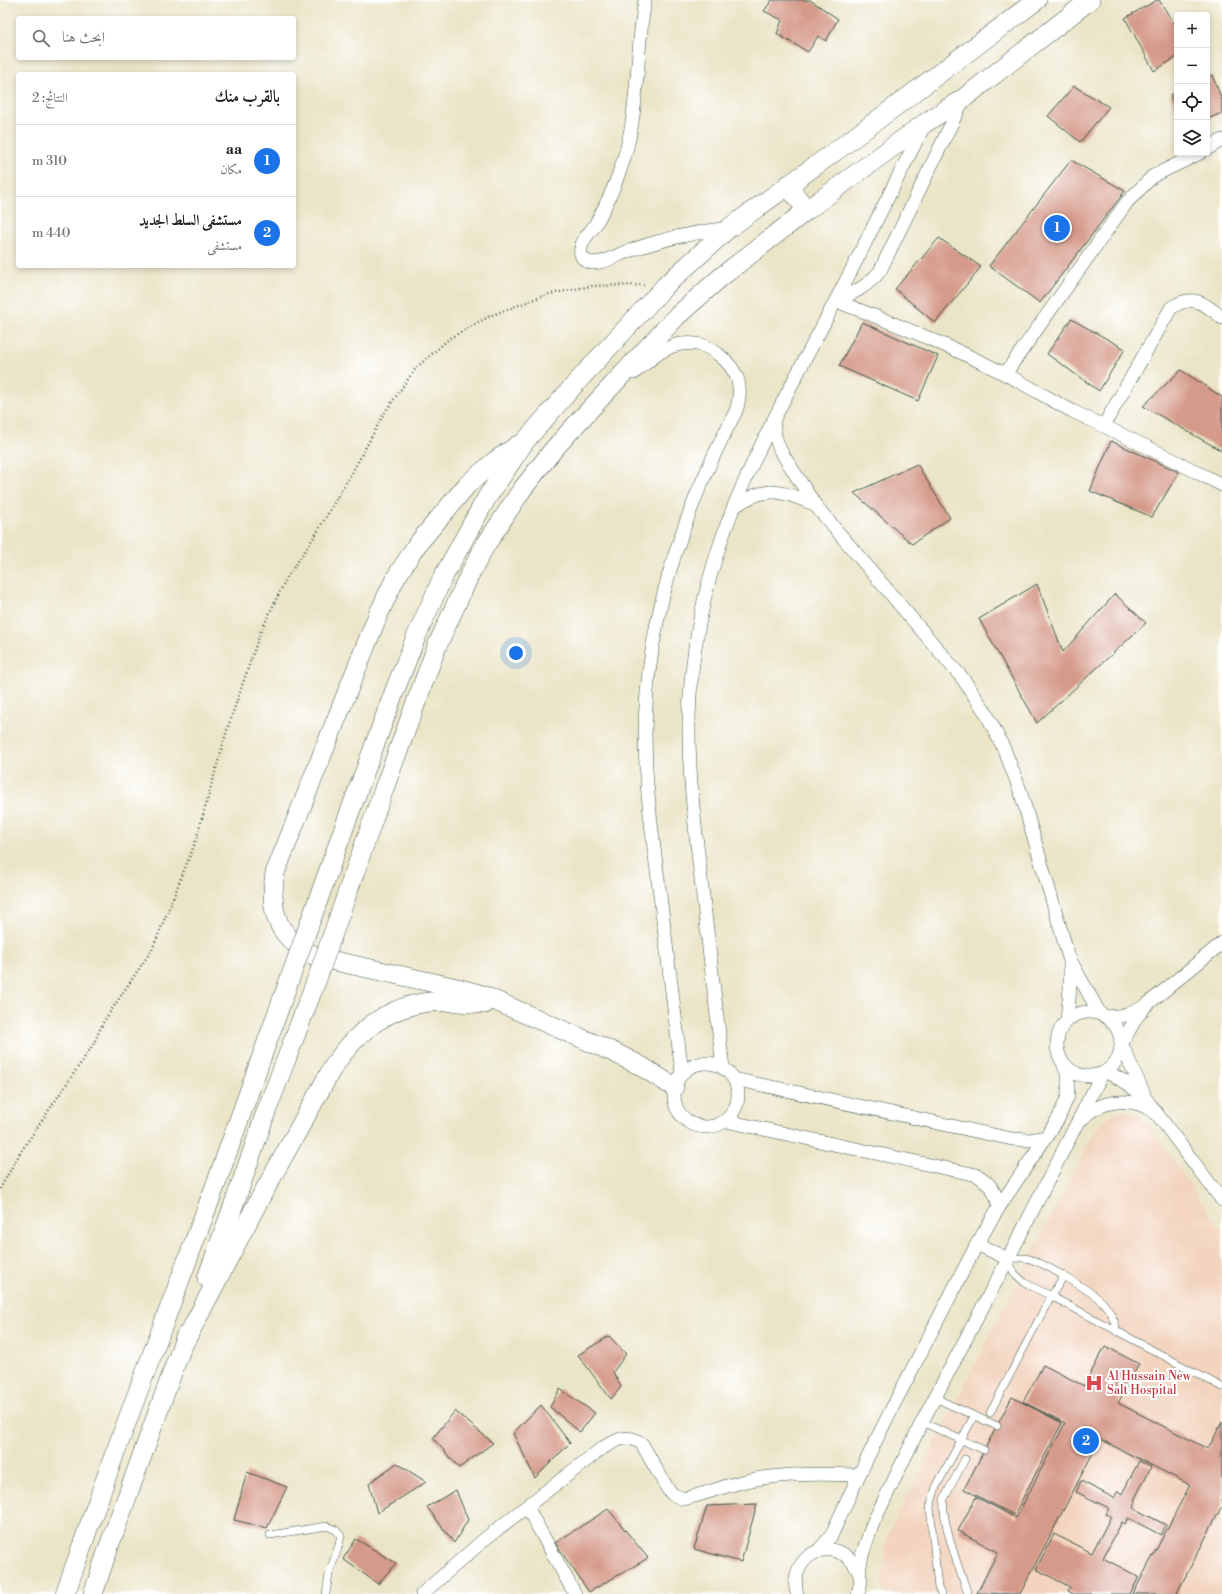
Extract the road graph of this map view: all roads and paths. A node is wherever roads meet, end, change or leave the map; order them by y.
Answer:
1 (645, 0) edge
2 (1037, 0) edge
3 (1090, 0) edge
4 (964, 98) junction
5 (925, 123) junction
6 (1222, 140) edge
7 (1210, 147) edge
8 (1194, 156) edge
9 (787, 185) junction
10 (808, 210) junction
11 (729, 228) junction
12 (666, 285) junction
13 (836, 301) junction
14 (1222, 318) edge
15 (1005, 374) junction
16 (608, 390) junction
17 (773, 422) junction
18 (1104, 425) junction
19 (526, 440) junction
20 (1222, 485) edge
21 (815, 505) junction
22 (734, 507) junction
23 (1222, 943) edge
24 (1069, 958) junction
25 (505, 1005) junction
26 (1144, 1007) junction
27 (1104, 1015) junction
28 (1067, 1020) junction
29 (1122, 1044) junction
30 (1064, 1066) junction
31 (724, 1068) junction
32 (1105, 1073) junction
33 (734, 1079) junction
34 (678, 1080) junction
35 (1145, 1098) junction
36 (1162, 1118) junction
37 (726, 1121) junction
38 (1076, 1125) junction
39 (1047, 1137) junction
40 (0, 1190) edge
41 (1222, 1200) edge
42 (999, 1207) junction
43 (977, 1244) junction
44 (1008, 1259) junction
45 (1064, 1276) junction
46 (1052, 1296) junction
47 (1117, 1332) junction
48 (182, 1347) junction
49 (1222, 1387) edge
50 (935, 1398) junction
51 (990, 1413) dead end
52 (974, 1416) junction
53 (922, 1422) junction
54 (997, 1426) dead end
55 (961, 1439) junction
56 (984, 1450) dead end
57 (965, 1459) dead end
58 (859, 1475) junction
59 (527, 1507) junction
60 (270, 1535) dead end
61 (817, 1552) junction
62 (859, 1572) junction
63 (65, 1594) edge
64 (93, 1594) edge
65 (326, 1594) edge
66 (422, 1594) edge
67 (575, 1594) edge
68 (797, 1594) edge
69 (858, 1594) edge
70 (941, 1594) edge
71 (968, 1594) edge

1 - 11 street
2 - 9 main road
3 - 4 main road
4 - 5 main road
4 - 13 street
5 - 10 main road
5 - 13 street
6 - 7 street
8 - 15 street
9 - 10 main road
9 - 11 main road
10 - 16 main road
11 - 12 main road
12 - 19 main road
12 - 40 path
13 - 15 street
13 - 17 street
14 - 18 street
15 - 18 street
16 - 34 street
16 - 48 main road, bridge
17 - 21 street
17 - 22 street
18 - 20 street
19 - 25 main road
19 - 63 main road, bridge
21 - 22 street
21 - 24 street
22 - 31 street
23 - 26 street
24 - 27 street
24 - 28 street
25 - 34 main road
25 - 48 main road
26 - 27 street
26 - 29 street
27 - 28 street
27 - 29 street
28 - 30 street
29 - 32 street
29 - 35 street
30 - 32 street
30 - 39 street
31 - 33 street
31 - 34 street
32 - 35 street
32 - 38 street
33 - 37 street
33 - 39 street
34 - 37 street
35 - 36 street
36 - 38 street
36 - 41 street
37 - 42 street
38 - 44 street
39 - 42 street
42 - 43 street
43 - 44 street
43 - 58 street
44 - 45 lane
44 - 46 lane
44 - 50 street
45 - 46 lane
45 - 47 lane
46 - 47 lane
46 - 51 lane
47 - 49 lane
48 - 64 main road
50 - 52 lane
50 - 53 street
52 - 54 lane
52 - 55 lane
53 - 55 lane
53 - 62 street
55 - 56 lane
55 - 70 lane
57 - 71 lane
58 - 59 street
58 - 61 street
59 - 66 street
59 - 67 street
60 - 65 lane
61 - 62 street
61 - 68 street
62 - 69 street

